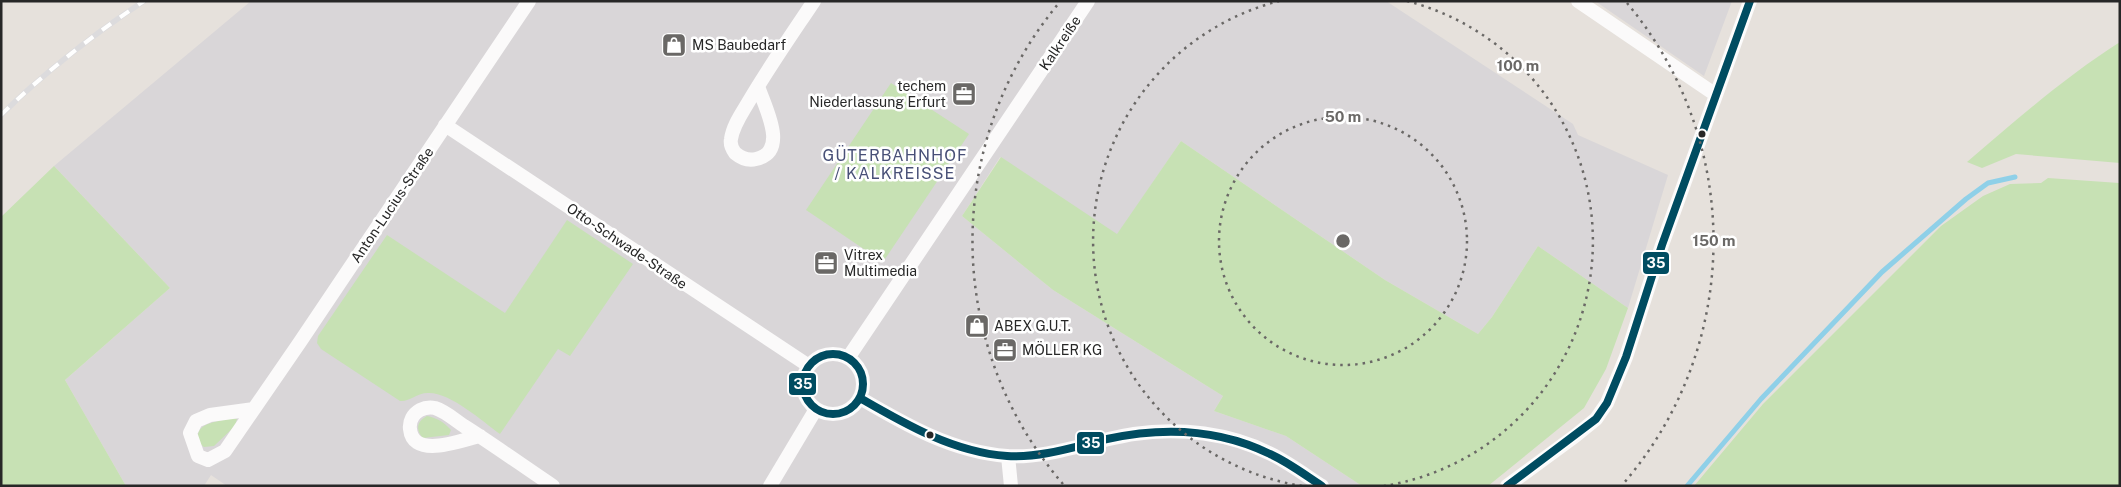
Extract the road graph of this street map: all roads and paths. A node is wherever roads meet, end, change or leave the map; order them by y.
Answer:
1 (529, 1) edge
2 (814, 1) edge
3 (1088, 1) edge
4 (1578, 1) edge
5 (1750, 1) edge
6 (758, 86) junction
7 (1716, 96) junction
8 (445, 125) junction
9 (848, 358) junction
10 (808, 366) junction
11 (860, 398) junction
12 (254, 409) junction
13 (816, 410) junction
14 (480, 436) dead end
15 (1008, 456) junction
16 (553, 486) edge
17 (770, 486) edge
18 (1011, 486) edge
19 (1322, 486) edge
20 (1507, 486) edge

1 - 8 street, Anton-Lucius-Straße
2 - 6 street
3 - 9 street, Kalkreiße
4 - 7 street
5 - 7 street
6 - 6 street
7 - 20 street
8 - 10 street, Otto-Schwade-Straße
8 - 12 street, Anton-Lucius-Straße
9 - 10 street
9 - 11 street
10 - 13 street
11 - 13 street
11 - 15 street
12 - 12 street, Anton-Lucius-Straße
13 - 17 street
14 - 16 street
15 - 18 street
15 - 19 street

